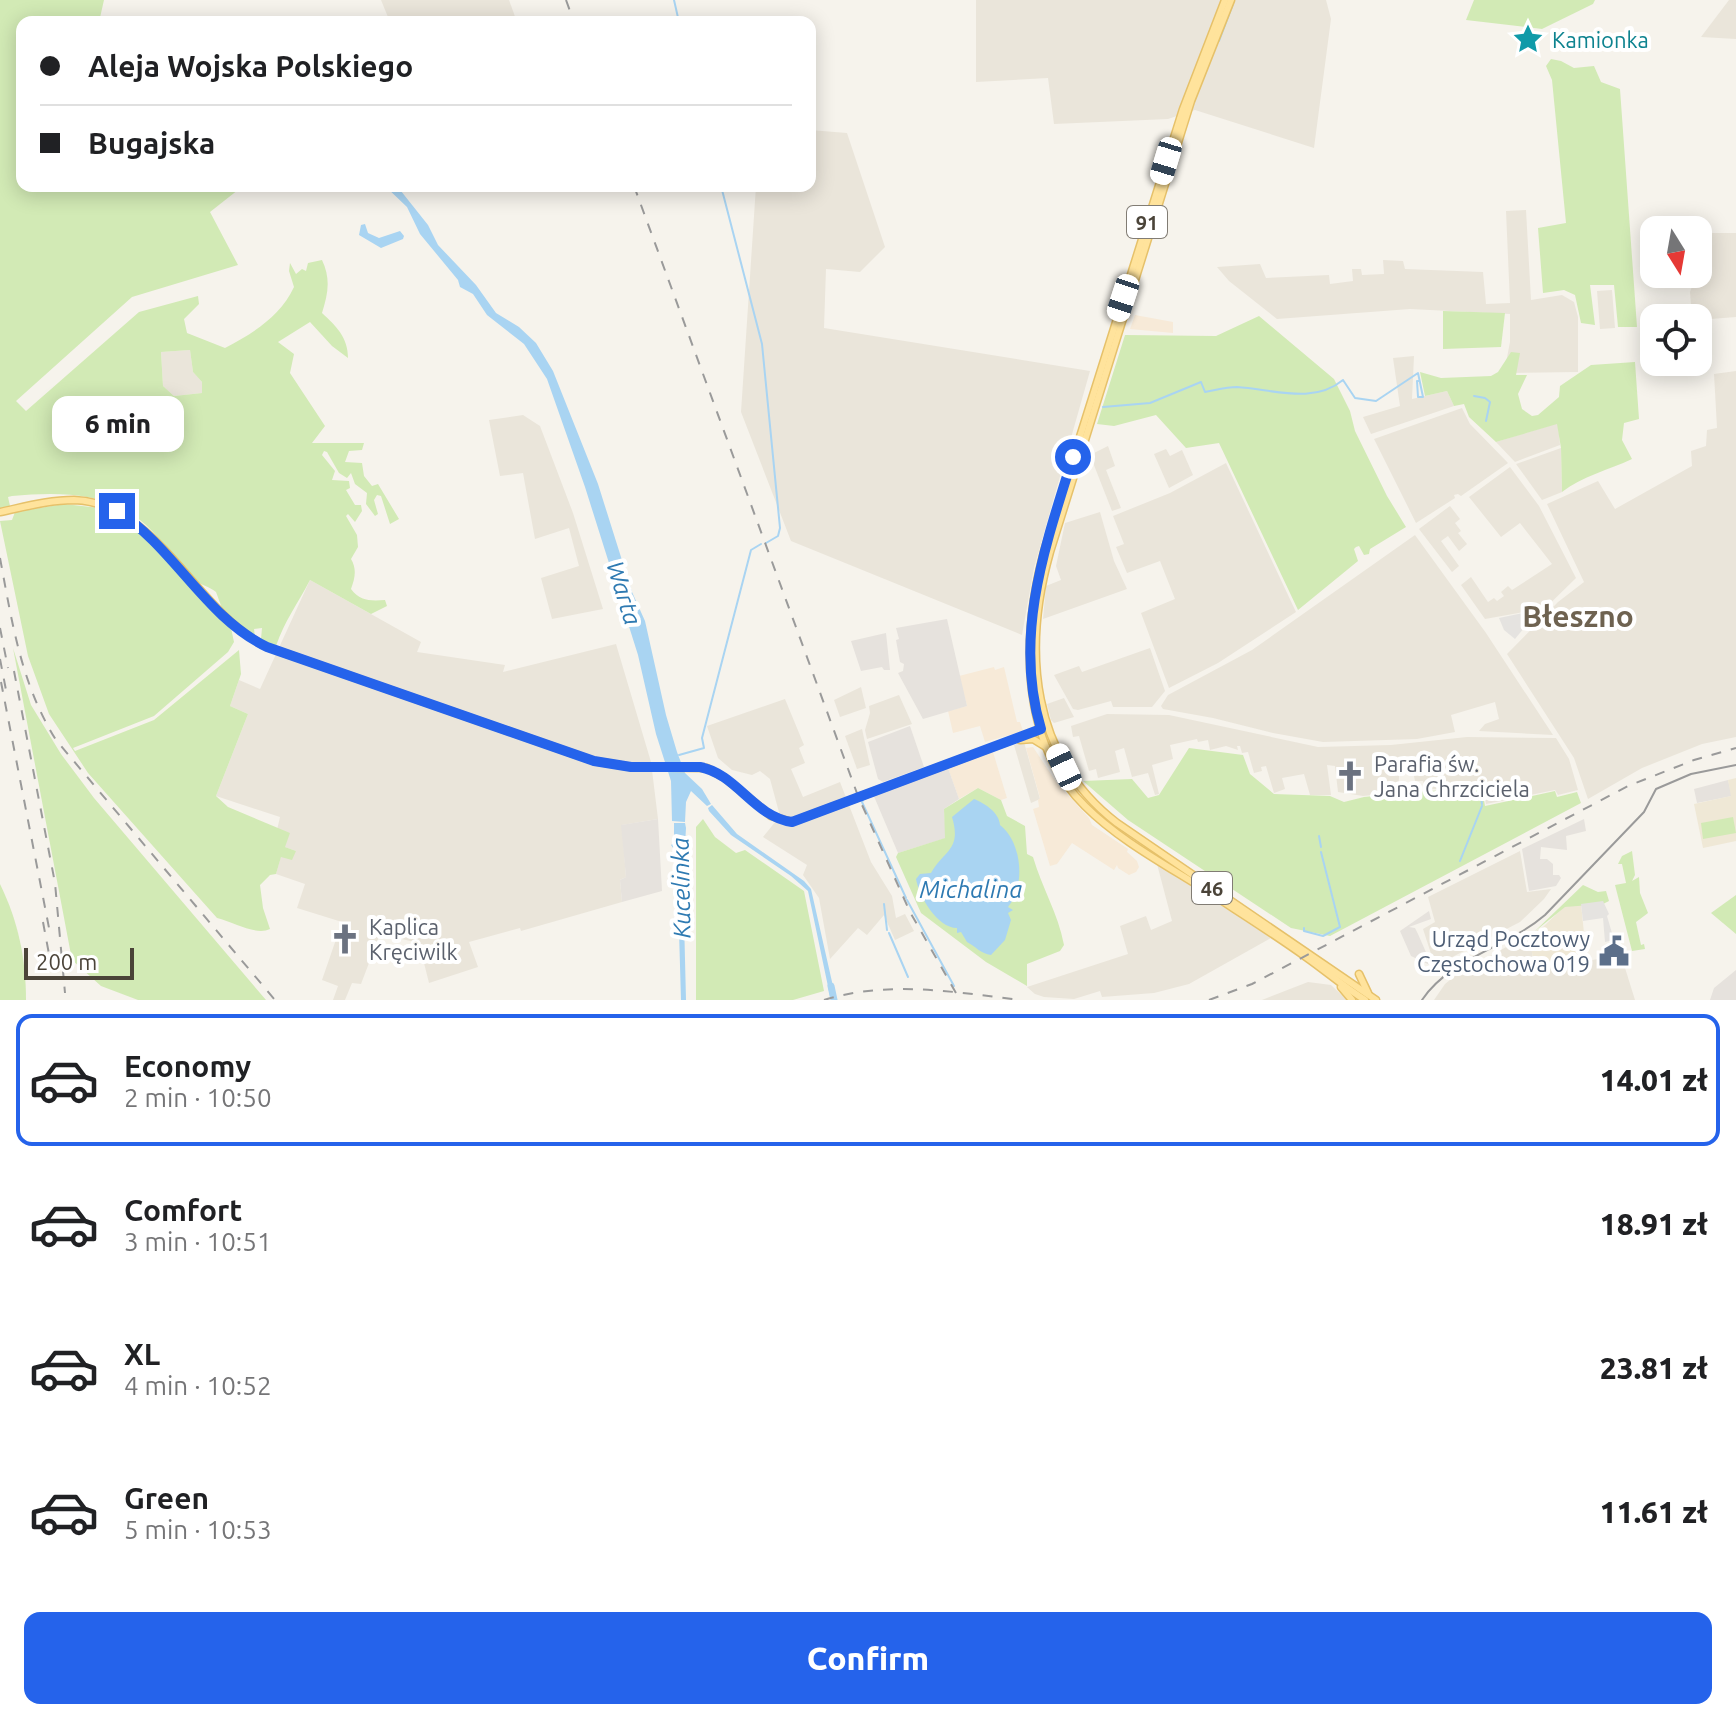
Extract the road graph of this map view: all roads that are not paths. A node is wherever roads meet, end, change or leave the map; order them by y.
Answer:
1 (1225, 0) edge
2 (1231, 0) edge
3 (0, 512) edge
4 (1045, 731) junction
5 (1017, 740) junction
6 (1046, 747) junction
7 (1359, 974) dead end
8 (1337, 981) junction
9 (1374, 999) edge
10 (1352, 1000) edge
11 (1365, 1000) edge

1 - 4 main road, 91
2 - 4 main road, 91
3 - 5 main road
4 - 5 main road
4 - 6 main road, 91
4 - 9 main road, 46
5 - 6 main road
6 - 8 main road, 46
7 - 9 main road
8 - 10 main road
8 - 11 main road, 46

